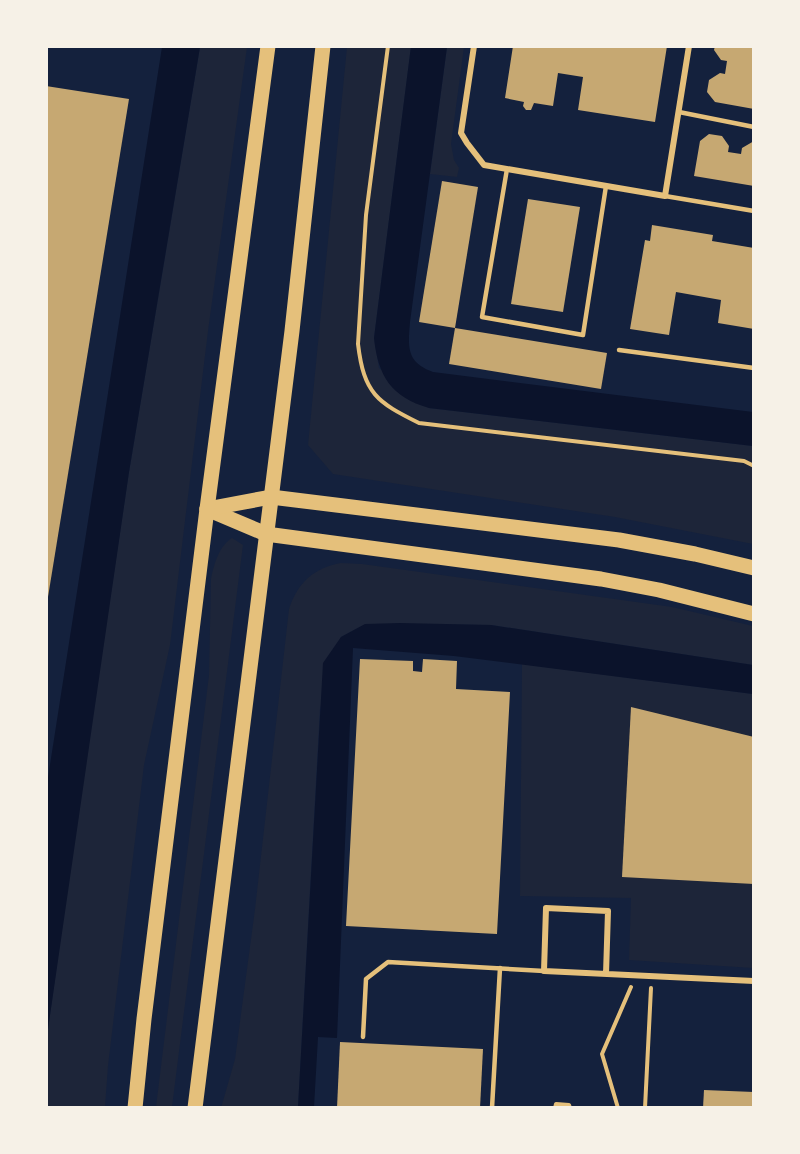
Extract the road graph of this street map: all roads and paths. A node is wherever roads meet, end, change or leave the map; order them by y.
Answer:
1 (268, 46) edge
2 (323, 46) edge
3 (388, 46) edge
4 (474, 46) edge
5 (690, 46) edge
6 (679, 112) junction
7 (753, 127) edge
8 (507, 169) junction
9 (606, 186) junction
10 (665, 196) junction
11 (753, 211) edge
12 (619, 350) dead end
13 (753, 368) edge
14 (753, 466) edge
15 (271, 497) junction
16 (207, 509) junction
17 (266, 534) junction
18 (753, 568) edge
19 (753, 614) edge
20 (500, 968) junction
21 (544, 970) junction
22 (606, 974) junction
23 (636, 975) junction
24 (652, 976) junction
25 (753, 981) edge
26 (363, 1037) dead end
27 (135, 1107) edge
28 (195, 1107) edge
29 (492, 1107) edge
30 (555, 1107) edge
31 (570, 1107) edge
32 (618, 1107) edge
33 (645, 1107) edge

1 - 16 main road
2 - 15 main road
3 - 14 path
4 - 8 street
5 - 6 street
6 - 7 lane
6 - 10 street
8 - 9 street
8 - 9 lane
9 - 10 street
10 - 11 lane
12 - 13 lane
15 - 16 main road
15 - 17 main road
15 - 18 main road
16 - 17 main road
16 - 27 main road
17 - 19 main road
17 - 28 main road
20 - 21 lane
20 - 26 lane
20 - 29 lane
21 - 22 street
21 - 22 street
22 - 23 street
23 - 24 street
23 - 32 path
24 - 25 street
24 - 33 path
30 - 31 path

